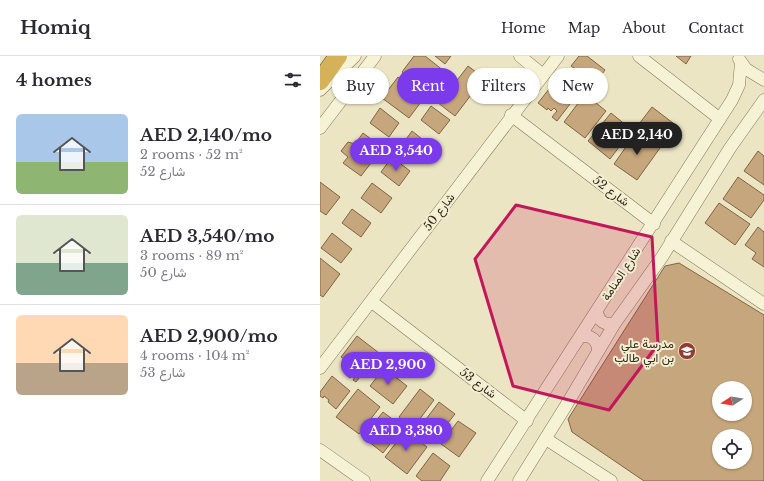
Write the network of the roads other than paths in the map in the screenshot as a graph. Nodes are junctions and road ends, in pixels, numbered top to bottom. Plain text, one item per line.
1 (338, 56) edge
2 (355, 56) edge
3 (375, 56) edge
4 (520, 56) edge
5 (558, 56) edge
6 (639, 56) edge
7 (739, 59) edge
8 (543, 75) junction
9 (764, 80) edge
10 (320, 81) edge
11 (320, 90) edge
12 (764, 100) edge
13 (511, 115) junction
14 (720, 119) junction
15 (320, 128) edge
16 (654, 224) junction
17 (671, 241) junction
18 (372, 302) junction
19 (764, 304) edge
20 (597, 311) junction
21 (615, 323) junction
22 (582, 336) junction
23 (598, 351) junction
24 (320, 368) edge
25 (527, 421) junction
26 (546, 439) junction
27 (320, 450) edge
28 (364, 481) edge
29 (487, 481) edge
30 (518, 481) edge
31 (611, 481) edge

1 - 10 highway
2 - 11 street
3 - 15 street
4 - 8 street
5 - 8 street, شارع 50
6 - 14 street
7 - 9 street
7 - 14 street, شارع المنامة
8 - 13 street, شارع 50
12 - 17 street, شارع المنامة
13 - 16 street, شارع 52
13 - 18 street, شارع 50
14 - 16 street, شارع المنامة
16 - 20 street, شارع المنامة
17 - 19 street
17 - 21 street, شارع المنامة
18 - 24 street, شارع 50
18 - 25 street, شارع 53
20 - 21 street
20 - 22 street, شارع المنامة
21 - 23 street, شارع المنامة
22 - 23 street
22 - 25 street, شارع المنامة
23 - 26 street, شارع المنامة
25 - 29 street, شارع المنامة
26 - 30 street, شارع المنامة
26 - 31 street
27 - 28 street

